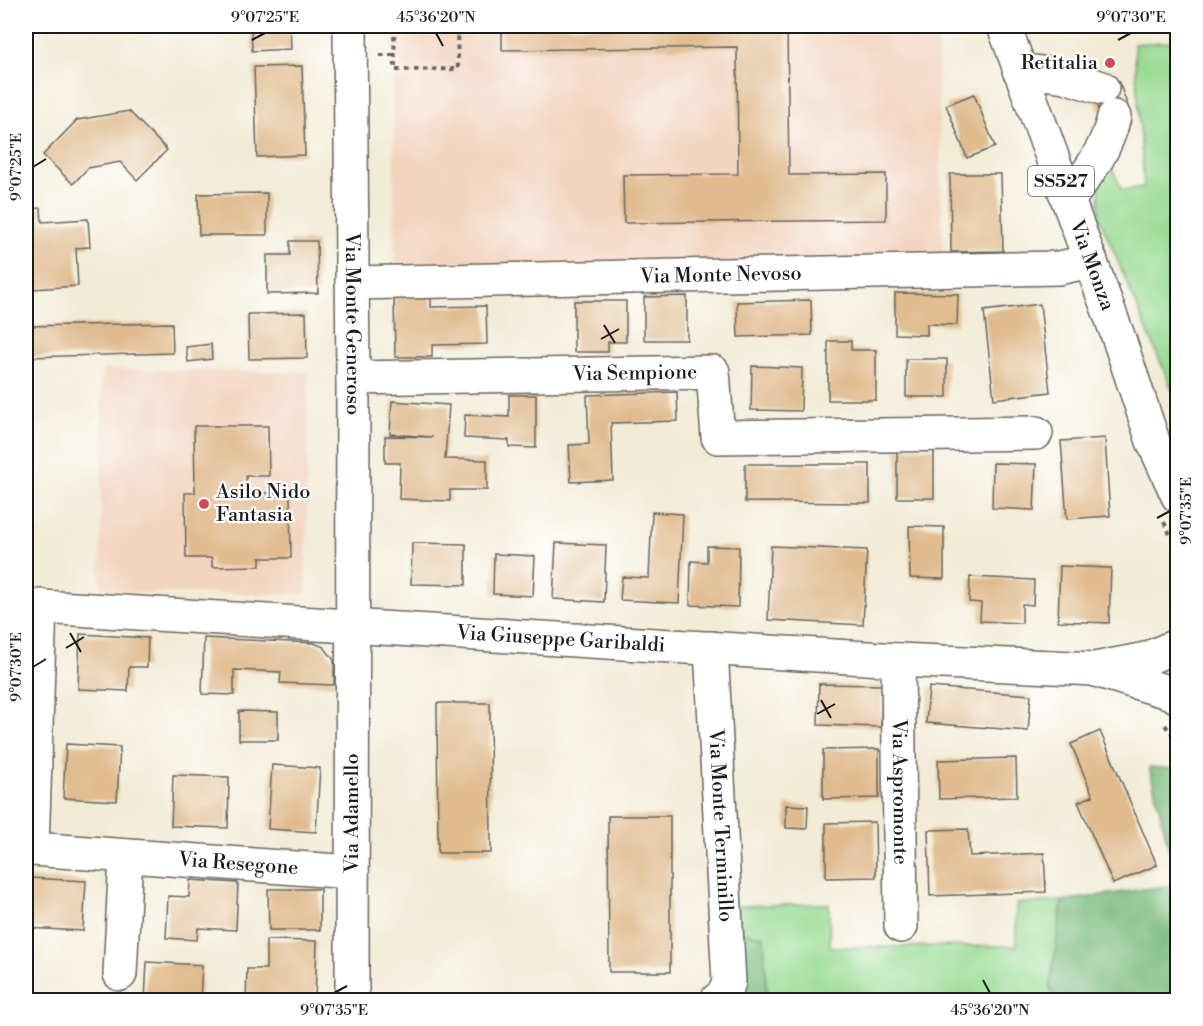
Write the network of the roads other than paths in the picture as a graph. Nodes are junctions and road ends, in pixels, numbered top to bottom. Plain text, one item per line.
1 (350, 26) edge
2 (1004, 26) edge
3 (1020, 70) junction
4 (1068, 200) junction
5 (1091, 261) junction
6 (352, 283) junction
7 (1118, 336) junction
8 (353, 378) junction
9 (1036, 433) dead end
10 (1178, 450) edge
11 (1178, 496) edge
12 (33, 606) edge
13 (352, 625) junction
14 (1178, 645) edge
15 (711, 648) junction
16 (898, 660) junction
17 (1095, 669) junction
18 (1178, 697) edge
19 (29, 779) edge
20 (126, 856) junction
21 (352, 872) junction
22 (901, 926) dead end
23 (120, 974) dead end
24 (352, 1000) edge
25 (717, 1000) edge

1 - 6 street, Via Monte Generoso
2 - 3 street, Via Monza / SS527
3 - 4 street, Via Monza / SS527
3 - 4 street
4 - 5 street, Via Monza / SS527
5 - 6 street, Via Monte Nevoso
5 - 7 street, Via Monza / SS527
6 - 8 street, Via Monte Generoso
7 - 10 street, Via Monza / SS527
7 - 11 street, Via Monza / SS527
8 - 9 street, Via Sempione
8 - 13 street, Via Monte Generoso
12 - 13 street, Via Giuseppe Garibaldi
12 - 19 street
13 - 15 street, Via Giuseppe Garibaldi
13 - 21 street, Via Adamello
14 - 17 street, Via Giuseppe Garibaldi
15 - 16 street, Via Giuseppe Garibaldi
15 - 25 street, Via Monte Terminillo
16 - 17 street, Via Giuseppe Garibaldi
16 - 22 street, Via Aspromonte
17 - 18 street, Via Giuseppe Garibaldi
19 - 20 street, Via Resegone
20 - 21 street, Via Resegone
20 - 23 street
21 - 24 street, Via Adamello

